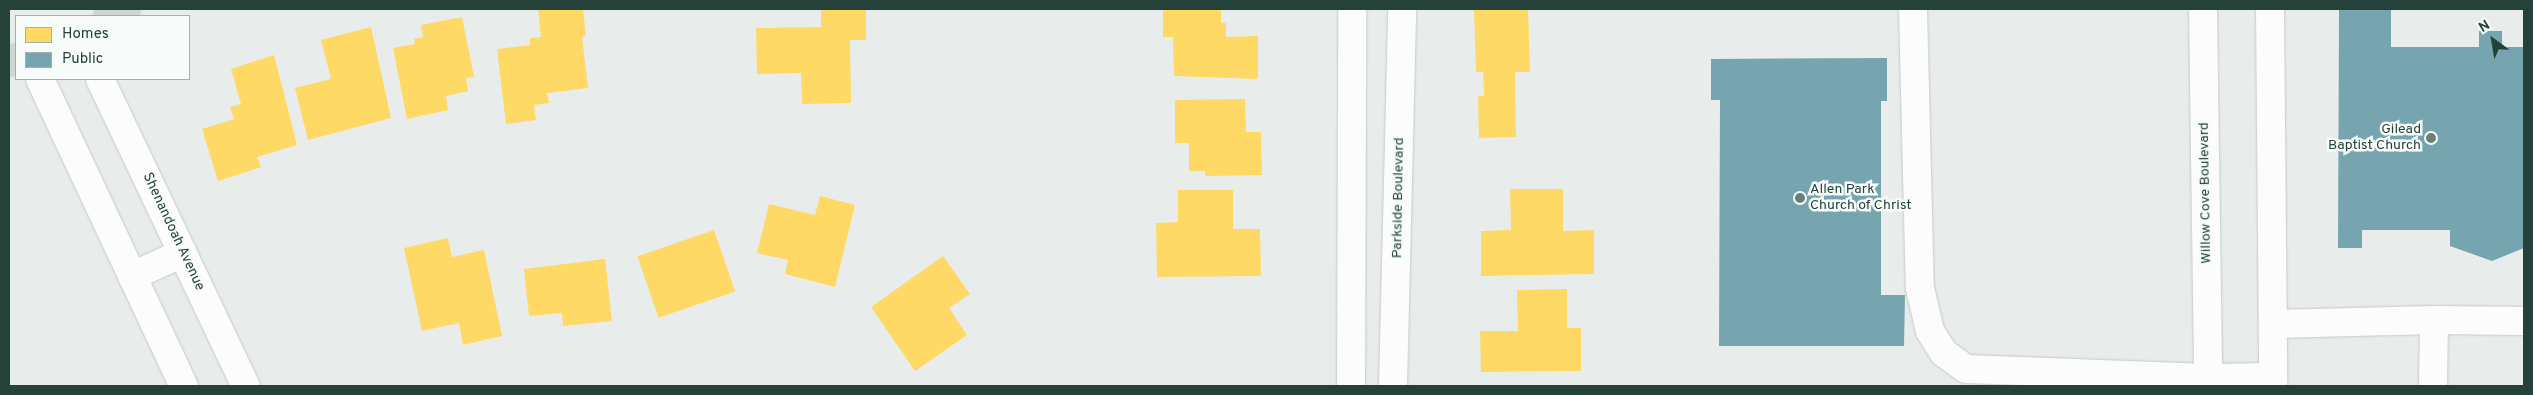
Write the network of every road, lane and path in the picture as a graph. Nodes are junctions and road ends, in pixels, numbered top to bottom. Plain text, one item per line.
1 (126, 9) edge
2 (1352, 9) edge
3 (1402, 9) edge
4 (1913, 9) edge
5 (2203, 9) edge
6 (2270, 9) edge
7 (111, 15) edge
8 (40, 80) edge
9 (100, 80) edge
10 (183, 253) junction
11 (132, 276) junction
12 (2434, 320) junction
13 (2524, 321) edge
14 (2272, 324) junction
15 (2273, 381) edge
16 (2208, 382) edge
17 (184, 386) edge
18 (246, 386) edge
19 (1351, 386) edge
20 (1393, 386) edge
21 (2433, 386) edge

1 - 7 main road
2 - 19 street
3 - 20 street, Parkside Boulevard
4 - 16 street
5 - 16 street, Willow Cove Boulevard
6 - 14 street
8 - 11 street
9 - 10 street, Shenandoah Avenue
10 - 11 street
10 - 18 street, Shenandoah Avenue
11 - 17 street
12 - 13 street
12 - 14 street
12 - 21 street
14 - 15 street
15 - 16 street

